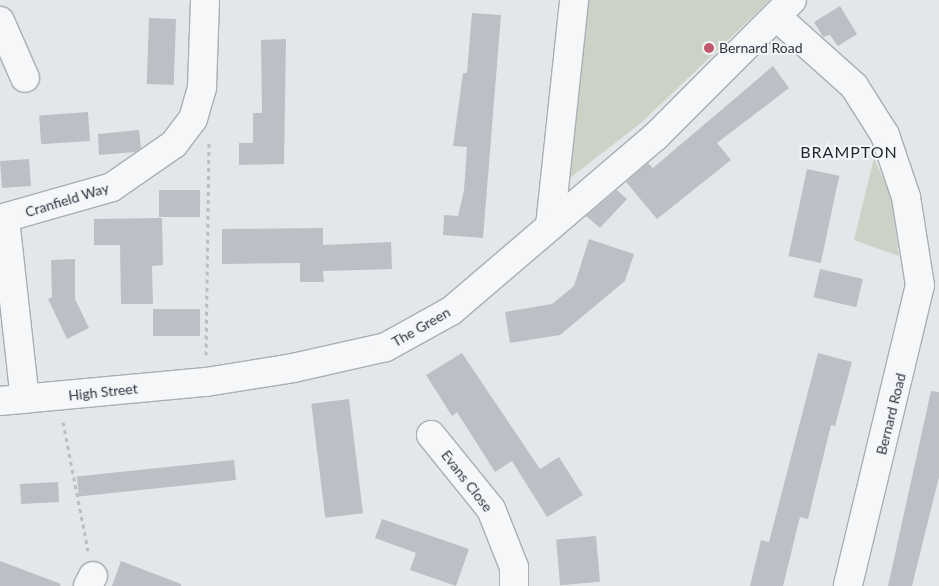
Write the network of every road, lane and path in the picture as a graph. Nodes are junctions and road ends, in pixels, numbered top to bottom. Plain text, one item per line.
1 (205, 0) edge
2 (574, 0) edge
3 (785, 9) edge
4 (0, 21) edge
5 (25, 78) dead end
6 (193, 119) junction
7 (3, 219) edge
8 (550, 226) junction
9 (930, 283) edge
10 (206, 382) junction
11 (58, 396) junction
12 (12, 400) edge
13 (431, 435) dead end
14 (91, 581) edge
15 (514, 586) edge
16 (848, 586) edge

1 - 6 street, Cranfield Way
2 - 8 street
3 - 8 street, The Green
3 - 9 street, Bernard Road
4 - 5 street
6 - 7 street, Cranfield Way
6 - 10 path
7 - 12 street, Cranfield Way
8 - 10 street, The Green
9 - 16 street, Bernard Road
10 - 11 street, High Street
11 - 12 street, High Street
11 - 14 path
13 - 15 street, Evans Close

